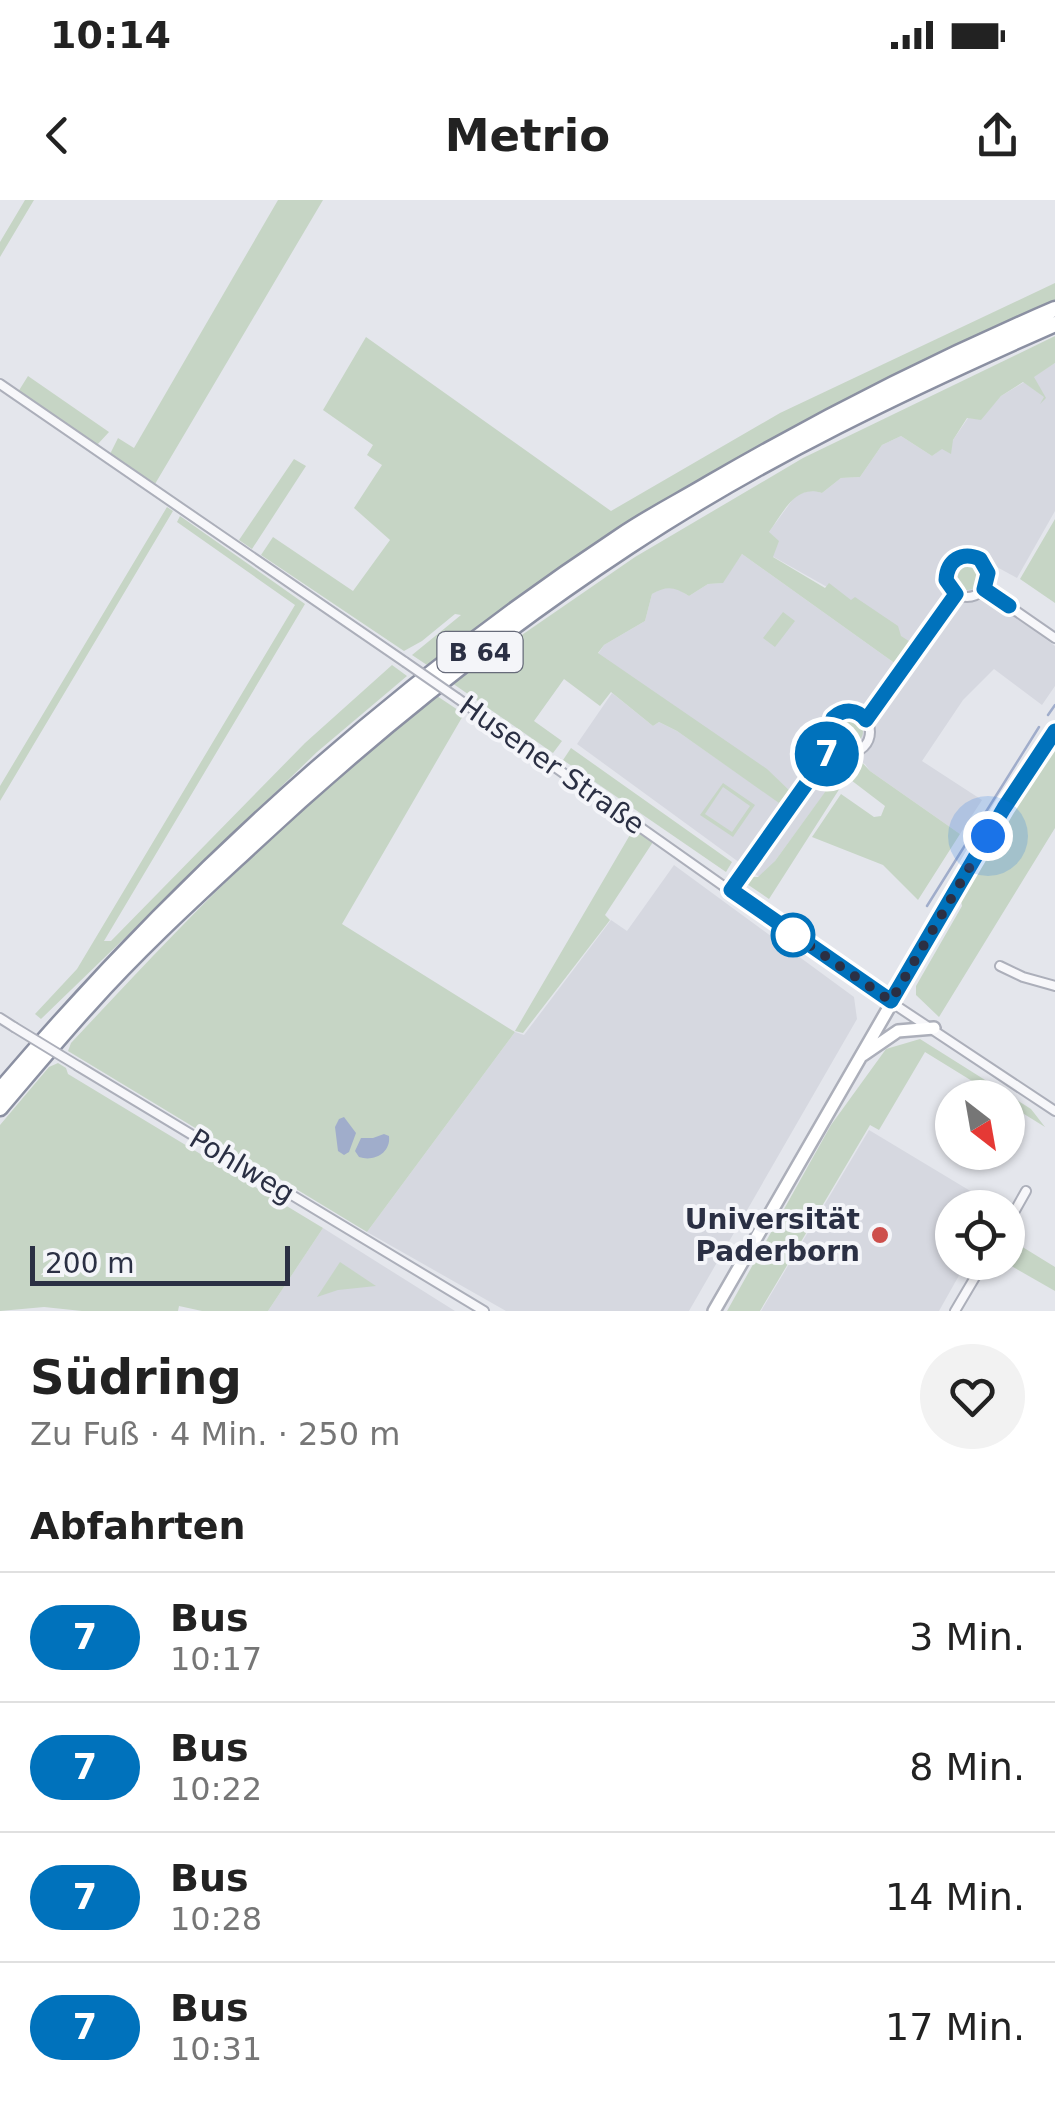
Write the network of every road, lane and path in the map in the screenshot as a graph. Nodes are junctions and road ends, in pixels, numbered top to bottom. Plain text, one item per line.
1 (1055, 309) edge
2 (1055, 324) edge
3 (0, 384) edge
4 (984, 589) junction
5 (956, 594) junction
6 (1055, 638) edge
7 (866, 720) junction
8 (1055, 730) edge
9 (833, 746) junction
10 (731, 890) junction
11 (1000, 966) dead end
12 (1055, 986) edge
13 (891, 1001) junction
14 (0, 1018) edge
15 (934, 1028) junction
16 (859, 1057) junction
17 (0, 1090) edge
18 (0, 1108) edge
19 (1055, 1111) edge
20 (973, 1280) edge
21 (484, 1311) edge
22 (714, 1311) edge
23 (955, 1311) edge

1 - 17 highway, B 64
2 - 18 highway, B 64
3 - 10 street, Husener Straße, bridge
4 - 5 street
4 - 5 street
4 - 6 street
5 - 7 street
7 - 9 street
7 - 9 street
8 - 13 main road
9 - 10 street
10 - 13 street, Husener Straße
11 - 12 street
13 - 15 street, Husener Straße
13 - 16 main road
14 - 21 street, Pohlweg, bridge
15 - 16 main road
15 - 19 street, Husener Straße
16 - 22 main road
20 - 23 street

